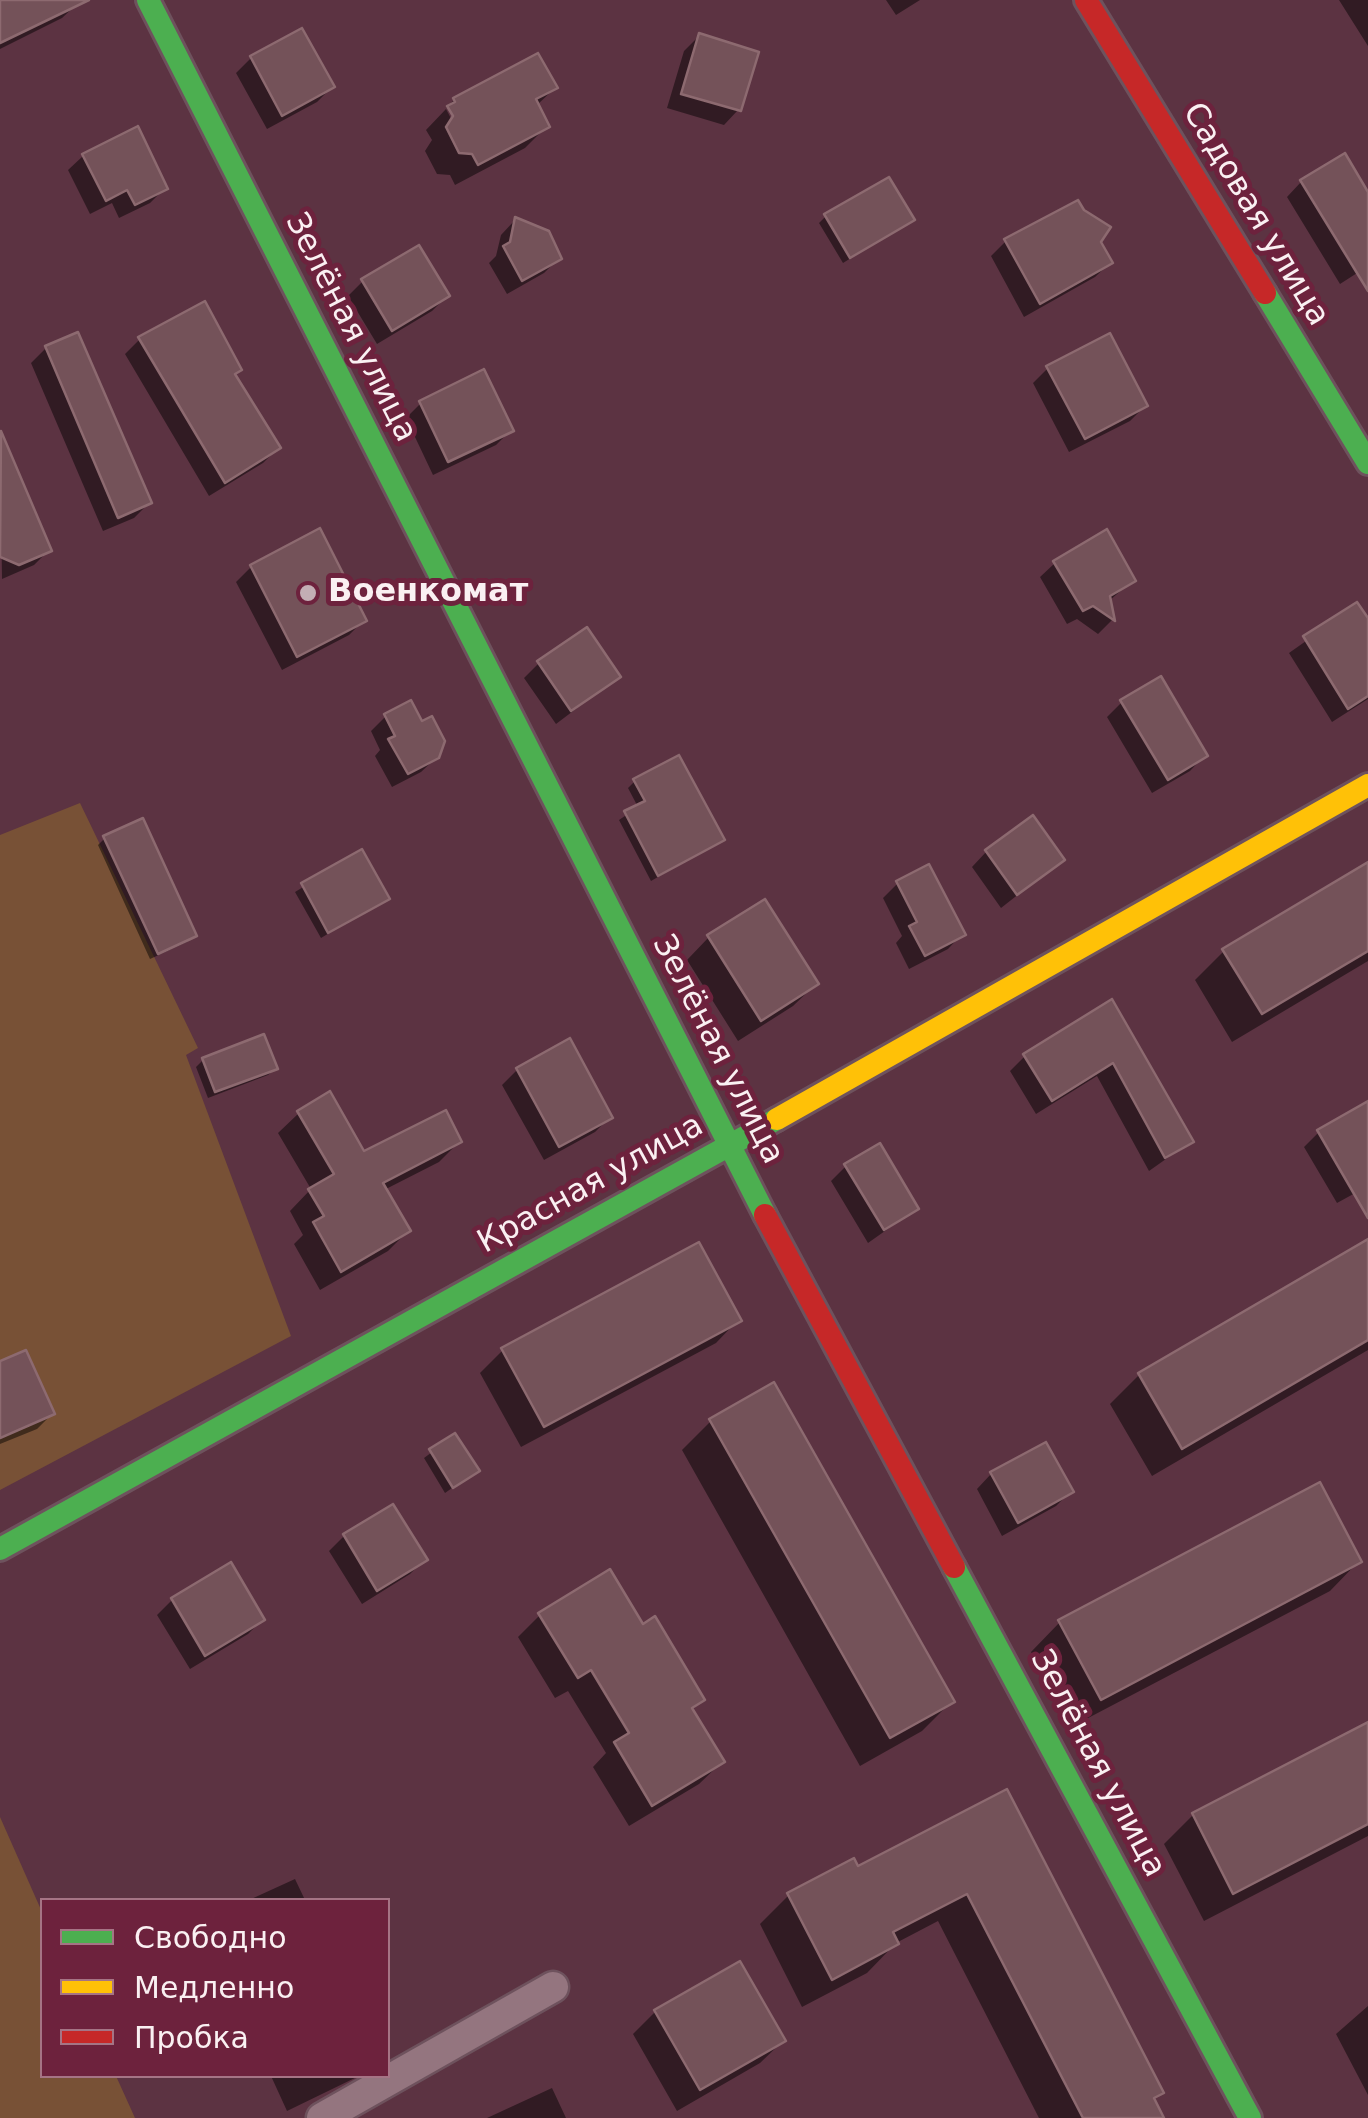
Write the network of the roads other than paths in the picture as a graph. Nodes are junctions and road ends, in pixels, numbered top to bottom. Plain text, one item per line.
1 (148, 0) edge
2 (1086, 0) edge
3 (1368, 463) edge
4 (1368, 785) edge
5 (728, 1147) junction
6 (0, 1548) edge
7 (553, 1987) dead end
8 (322, 2118) edge
9 (1250, 2118) edge

1 - 5 street, Зелёная улица
2 - 3 street, Садовая улица
4 - 5 street, Красная улица
5 - 6 street, Красная улица
5 - 9 street, Зелёная улица
7 - 8 street

